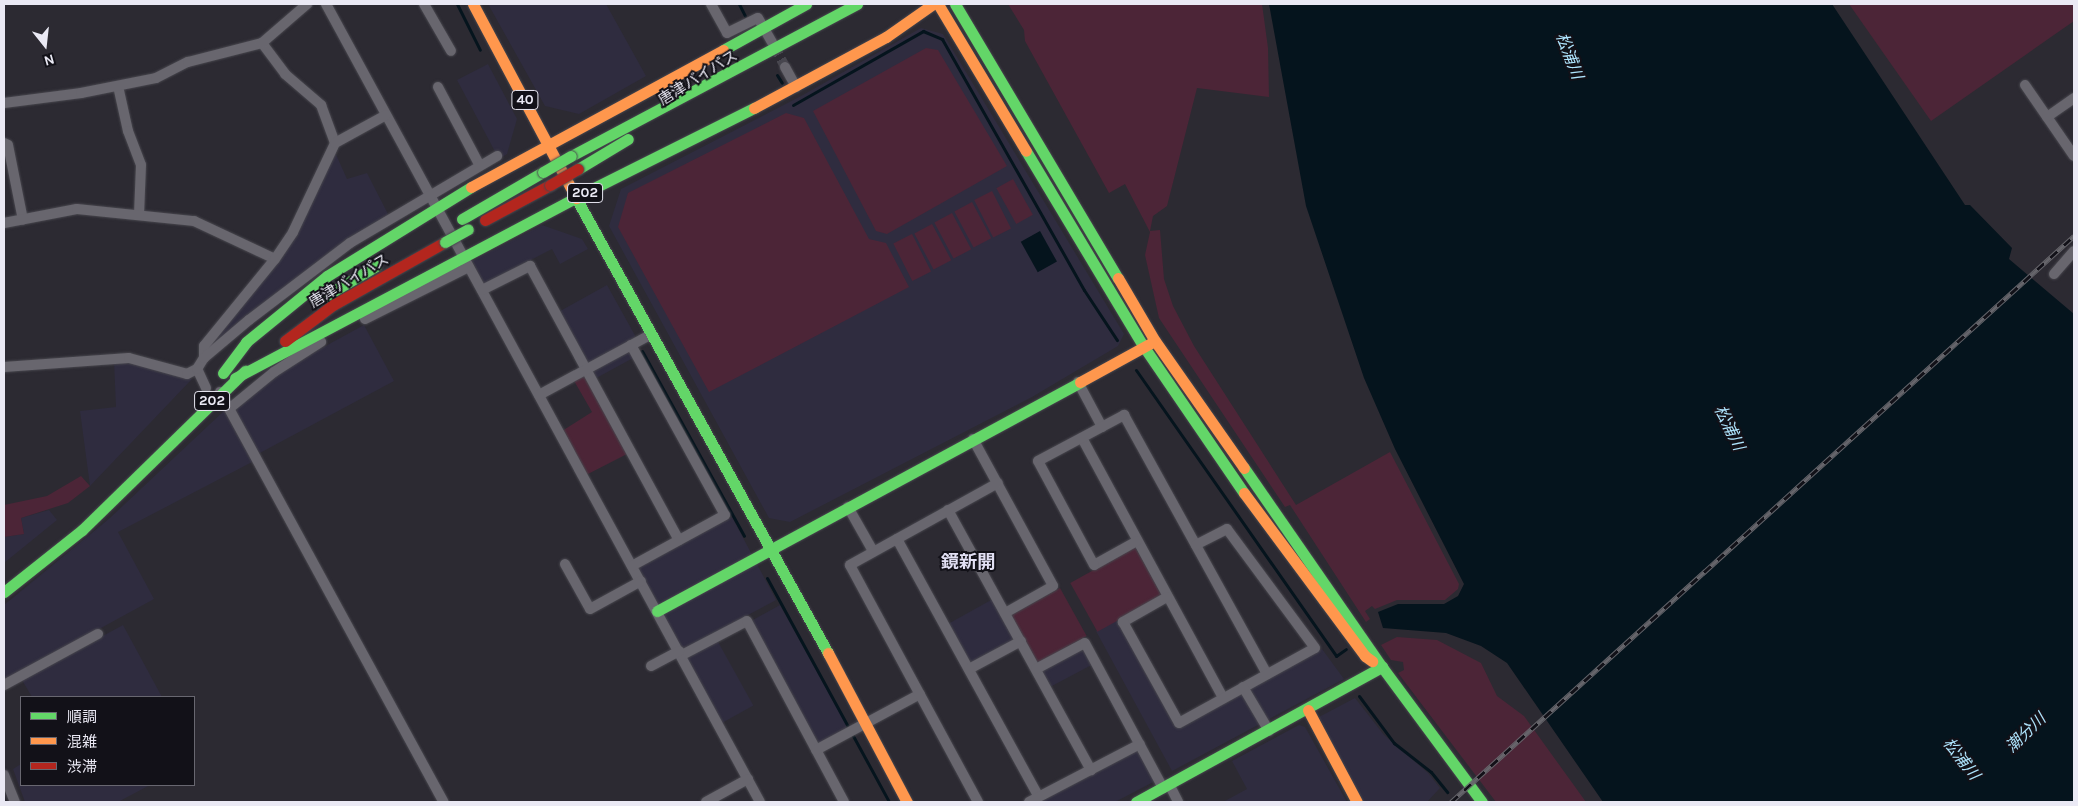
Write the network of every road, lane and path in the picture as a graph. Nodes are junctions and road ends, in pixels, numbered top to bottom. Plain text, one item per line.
1 (307, 4) edge
2 (326, 4) edge
3 (424, 4) edge
4 (473, 4) edge
5 (711, 4) edge
6 (806, 4) edge
7 (857, 4) edge
8 (933, 4) edge
9 (938, 4) edge
10 (955, 4) edge
11 (763, 27) junction
12 (772, 42) tunnel mouth
13 (262, 43) junction
14 (451, 51) dead end
15 (756, 59) junction
16 (785, 66) tunnel mouth
17 (2025, 85) dead end
18 (118, 86) junction
19 (438, 87) dead end
20 (796, 87) junction
21 (2074, 98) edge
22 (4, 103) edge
23 (386, 115) junction
24 (2047, 116) junction
25 (334, 142) junction
26 (4, 143) edge
27 (547, 143) junction
28 (497, 156) dead end
29 (2074, 156) edge
30 (480, 166) junction
31 (431, 195) junction
32 (576, 198) junction
33 (437, 206) junction
34 (139, 215) junction
35 (23, 220) junction
36 (4, 223) edge
37 (465, 224) junction
38 (443, 236) junction
39 (2074, 251) edge
40 (464, 256) junction
41 (275, 260) junction
42 (470, 267) junction
43 (2054, 274) dead end
44 (482, 290) junction
45 (652, 334) junction
46 (1155, 341) junction
47 (631, 345) junction
48 (1144, 347) junction
49 (204, 358) junction
50 (4, 366) edge
51 (197, 369) junction
52 (585, 370) junction
53 (223, 373) junction
54 (235, 378) junction
55 (1078, 382) junction
56 (203, 391) joint
57 (220, 392) junction
58 (539, 395) junction
59 (230, 408) junction
60 (1102, 427) junction
61 (1082, 438) junction
62 (973, 439) junction
63 (998, 482) junction
64 (94, 500) dead end
65 (848, 507) junction
66 (948, 510) junction
67 (897, 538) junction
68 (679, 540) junction
69 (1137, 541) junction
70 (1196, 545) junction
71 (772, 548) junction
72 (873, 552) junction
73 (565, 564) dead end
74 (632, 566) junction
75 (4, 579) edge
76 (641, 581) junction
77 (4, 592) edge
78 (1167, 597) junction
79 (657, 610) junction
80 (1005, 613) junction
81 (98, 634) dead end
82 (1021, 641) junction
83 (680, 653) junction
84 (651, 666) dead end
85 (1382, 667) junction
86 (969, 669) junction
87 (1036, 669) junction
88 (1267, 674) junction
89 (4, 685) edge
90 (1243, 687) junction
91 (920, 694) junction
92 (1223, 698) junction
93 (1308, 710) junction
94 (856, 729) junction
95 (1269, 731) junction
96 (1140, 744) junction
97 (816, 750) junction
98 (1091, 770) junction
99 (4, 775) edge
100 (748, 779) junction
101 (1166, 786) junction
102 (1039, 797) junction
103 (1480, 801) edge
104 (15, 802) edge
105 (444, 802) edge
106 (706, 802) edge
107 (760, 802) edge
108 (844, 802) edge
109 (907, 802) edge
110 (978, 802) edge
111 (1029, 802) edge
112 (1136, 802) edge
113 (1178, 802) edge
114 (1357, 802) edge

1 - 13 street
2 - 23 street
3 - 14 street
4 - 27 main road, 40
5 - 11 street
6 - 11 main road, 202
7 - 15 main road, 唐津バイパス / 202
8 - 20 main road, 202
9 - 48 main road
10 - 46 main road
11 - 12 street
11 - 27 main road, 202
13 - 18 street
13 - 25 street
15 - 37 main road, 唐津バイパス / 202, bridge
15 - 37 main road, 唐津バイパス / 202, bridge
16 - 20 street
17 - 24 street
18 - 22 street
18 - 34 street
19 - 30 street
20 - 32 main road, 202
21 - 24 street
23 - 25 street
23 - 31 street
24 - 29 street
25 - 41 street
26 - 35 street
27 - 32 main road, 40
27 - 33 main road, 202
28 - 30 street
30 - 31 street
31 - 33 street
31 - 49 street
32 - 40 main road, 202
32 - 45 main road
33 - 40 street
33 - 53 main road, 202
34 - 35 street
34 - 41 street
35 - 36 street
37 - 38 main road, 唐津バイパス / 202
38 - 53 main road, 唐津バイパス / 202
38 - 54 main road, 唐津バイパス / 202
39 - 43 street
40 - 42 street
40 - 54 main road, 202
41 - 49 street
42 - 44 street
42 - 59 street
44 - 52 street
44 - 58 street
45 - 47 street
45 - 71 main road
46 - 48 main road
46 - 85 main road
47 - 52 street
47 - 68 street
48 - 55 main road
48 - 85 main road
49 - 51 street
50 - 51 street
51 - 56 street
52 - 58 street
52 - 68 street
53 - 56 main road, 唐津バイパス / 202
54 - 57 main road, 唐津バイパス / 202
55 - 60 street
55 - 62 main road
57 - 59 street
57 - 77 main road, 唐津バイパス / 202
58 - 74 street
59 - 105 street
60 - 61 street
60 - 70 street
61 - 69 street
61 - 69 street
62 - 63 street
62 - 65 main road
63 - 66 street
63 - 80 street
64 - 75 main road
65 - 71 main road
65 - 72 street
66 - 67 street
66 - 80 street
67 - 72 street
67 - 86 street
68 - 74 street
69 - 78 street
70 - 88 street
70 - 88 street
71 - 79 main road
71 - 94 main road
72 - 91 street
73 - 76 street
74 - 76 street
76 - 79 street
78 - 92 street
78 - 92 street
79 - 83 street
80 - 82 street
81 - 89 street
82 - 86 street
82 - 87 street
83 - 84 street
83 - 97 street
83 - 100 street
85 - 93 main road
85 - 103 main road
86 - 102 street
87 - 96 street
87 - 98 street
88 - 90 street
90 - 92 street
90 - 95 street
91 - 94 street
91 - 110 street
93 - 95 main road
93 - 114 main road
94 - 97 street
94 - 109 main road
95 - 101 main road
96 - 98 street
96 - 101 street
97 - 108 street
98 - 102 street
99 - 104 street
100 - 106 street
100 - 107 street
101 - 112 main road
101 - 113 street
102 - 111 street

